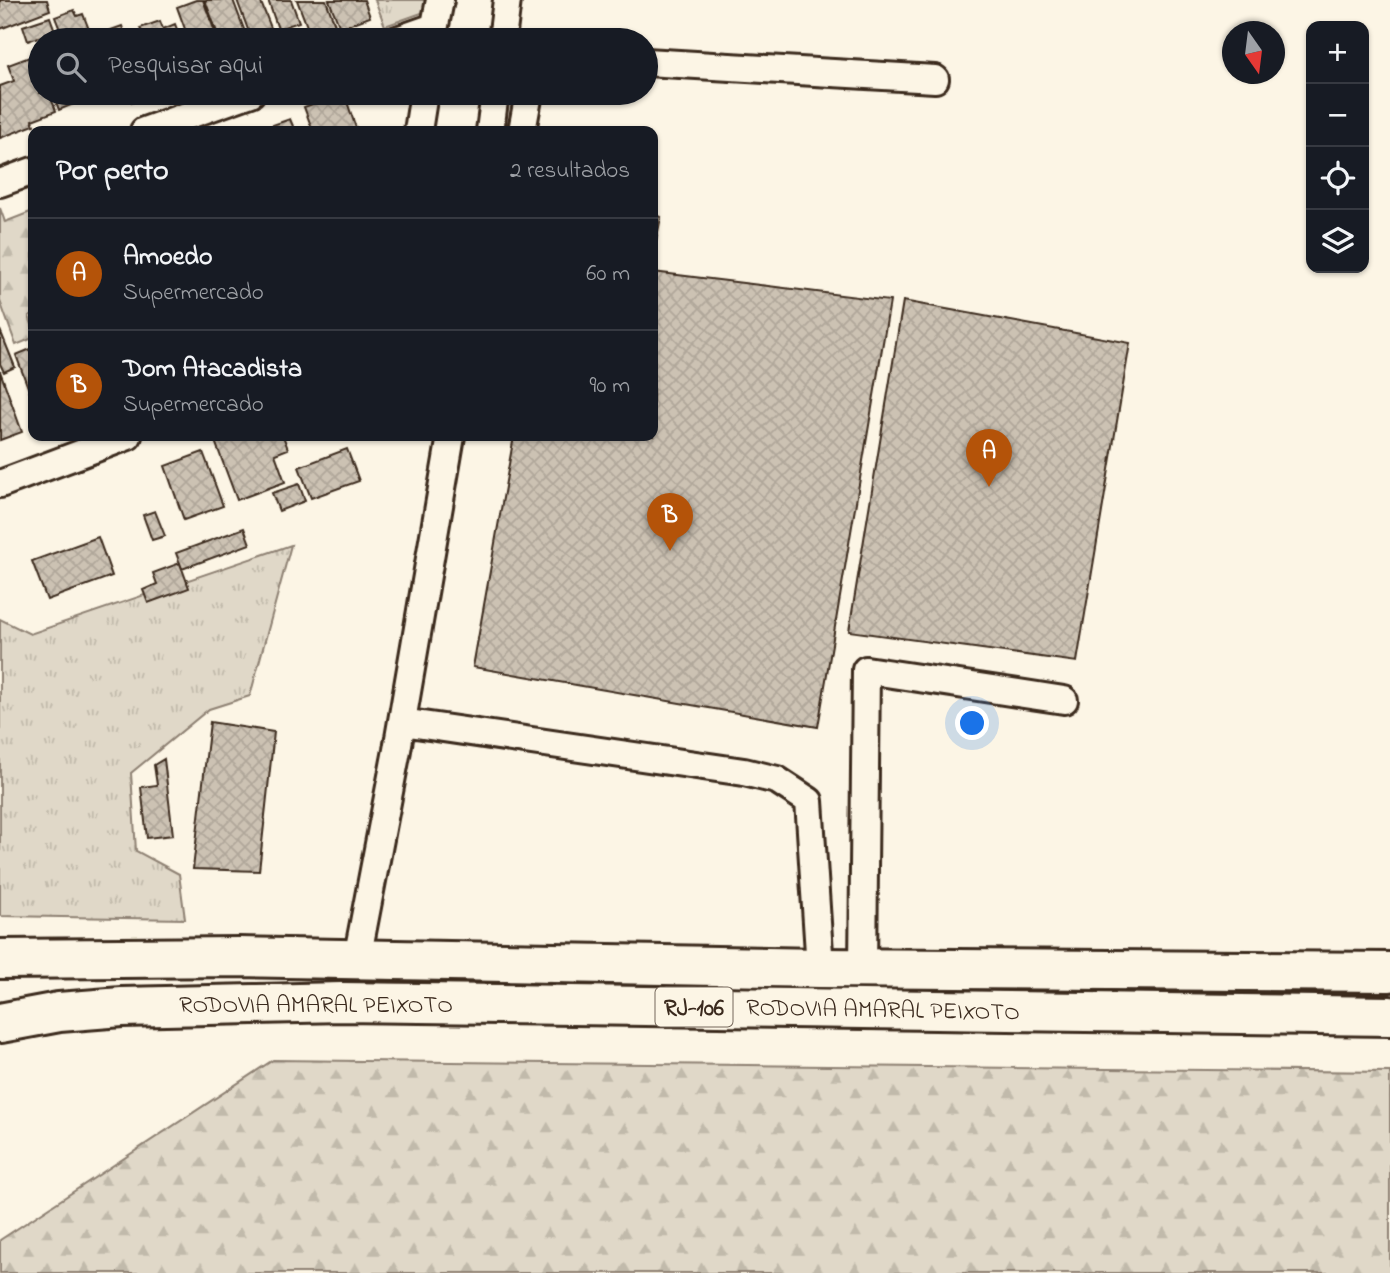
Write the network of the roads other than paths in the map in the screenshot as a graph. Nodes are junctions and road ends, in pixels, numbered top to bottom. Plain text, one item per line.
1 (440, 0) edge
2 (507, 0) edge
3 (434, 28) edge
4 (504, 28) edge
5 (658, 63) edge
6 (935, 79) dead end
7 (217, 105) edge
8 (422, 105) edge
9 (493, 105) edge
10 (527, 105) edge
11 (158, 126) edge
12 (419, 126) edge
13 (490, 126) edge
14 (523, 126) edge
15 (28, 173) edge
16 (0, 183) edge
17 (115, 441) edge
18 (450, 441) edge
19 (468, 441) edge
20 (0, 484) edge
21 (1063, 700) dead end
22 (410, 724) junction
23 (0, 960) edge
24 (357, 960) junction
25 (820, 968) junction
26 (863, 968) junction
27 (1390, 972) edge
28 (1390, 1016) edge
29 (0, 1023) edge

1 - 3 street
2 - 4 street
5 - 6 street
7 - 11 street
8 - 12 street
9 - 13 street
10 - 14 street
15 - 16 street
17 - 20 street
18 - 22 street
19 - 22 street
21 - 26 street
22 - 24 street
22 - 25 street
23 - 24 highway, RODOVIA AMARAL PEIXOTO / RJ-106
24 - 25 highway, RODOVIA AMARAL PEIXOTO / RJ-106
25 - 26 highway, RODOVIA AMARAL PEIXOTO / RJ-106
26 - 27 highway, RODOVIA AMARAL PEIXOTO / RJ-106
28 - 29 highway, RODOVIA AMARAL PEIXOTO / RJ-106

